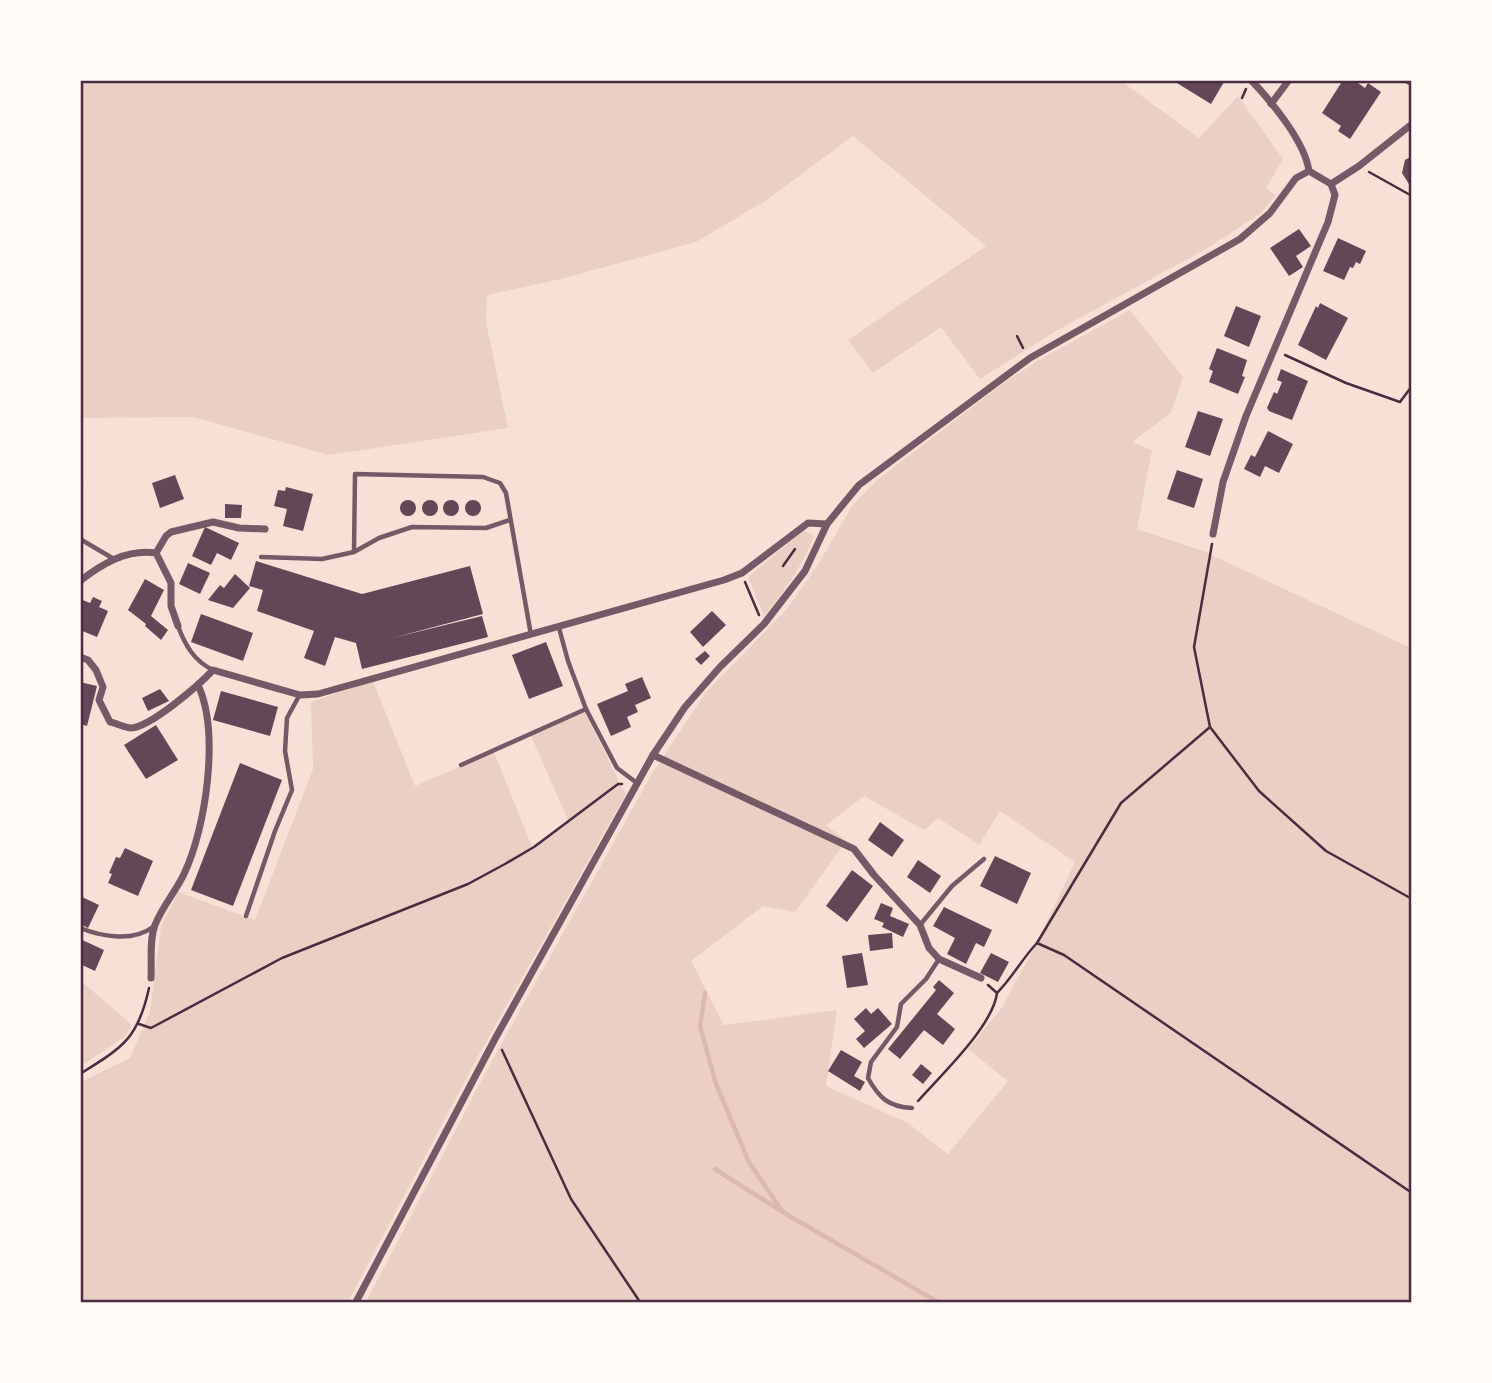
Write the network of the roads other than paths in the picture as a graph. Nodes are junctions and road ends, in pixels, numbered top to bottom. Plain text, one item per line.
1 (1251, 80) edge
2 (1289, 80) edge
3 (1271, 104) junction
4 (1412, 124) edge
5 (1309, 171) junction
6 (1331, 184) junction
7 (510, 520) junction
8 (827, 524) junction
9 (265, 529) dead end
10 (1213, 534) road end
11 (80, 539) edge
12 (354, 552) junction
13 (156, 553) junction
14 (261, 557) dead end
15 (115, 559) junction
16 (80, 580) edge
17 (178, 626) joint
18 (559, 628) junction
19 (531, 635) junction
20 (80, 657) edge
21 (213, 670) junction
22 (198, 685) junction
23 (300, 695) junction
24 (586, 709) junction
25 (653, 755) junction
26 (461, 765) dead end
27 (637, 783) junction
28 (984, 859) dead end
29 (246, 916) dead end
30 (920, 925) junction
31 (154, 926) junction
32 (80, 928) edge
33 (939, 959) junction
34 (151, 978) road end
35 (981, 978) road end
36 (912, 1108) road end
37 (356, 1303) edge

1 - 3 street
2 - 3 street
3 - 5 street
4 - 6 street
5 - 6 street
5 - 8 street
6 - 10 street
7 - 12 lane
7 - 12 lane
7 - 19 lane
8 - 18 street
8 - 25 street
9 - 13 street
11 - 15 lane
12 - 14 lane
13 - 15 street
13 - 17 street
15 - 16 street
17 - 21 lane
18 - 19 street
18 - 24 lane
19 - 23 street
20 - 22 street
21 - 22 street
21 - 23 street
22 - 31 street
23 - 29 lane
24 - 26 lane
24 - 27 lane
25 - 27 street
25 - 30 street
27 - 37 street
28 - 30 lane
30 - 33 street
31 - 32 lane
31 - 34 street
33 - 35 street
33 - 36 lane

